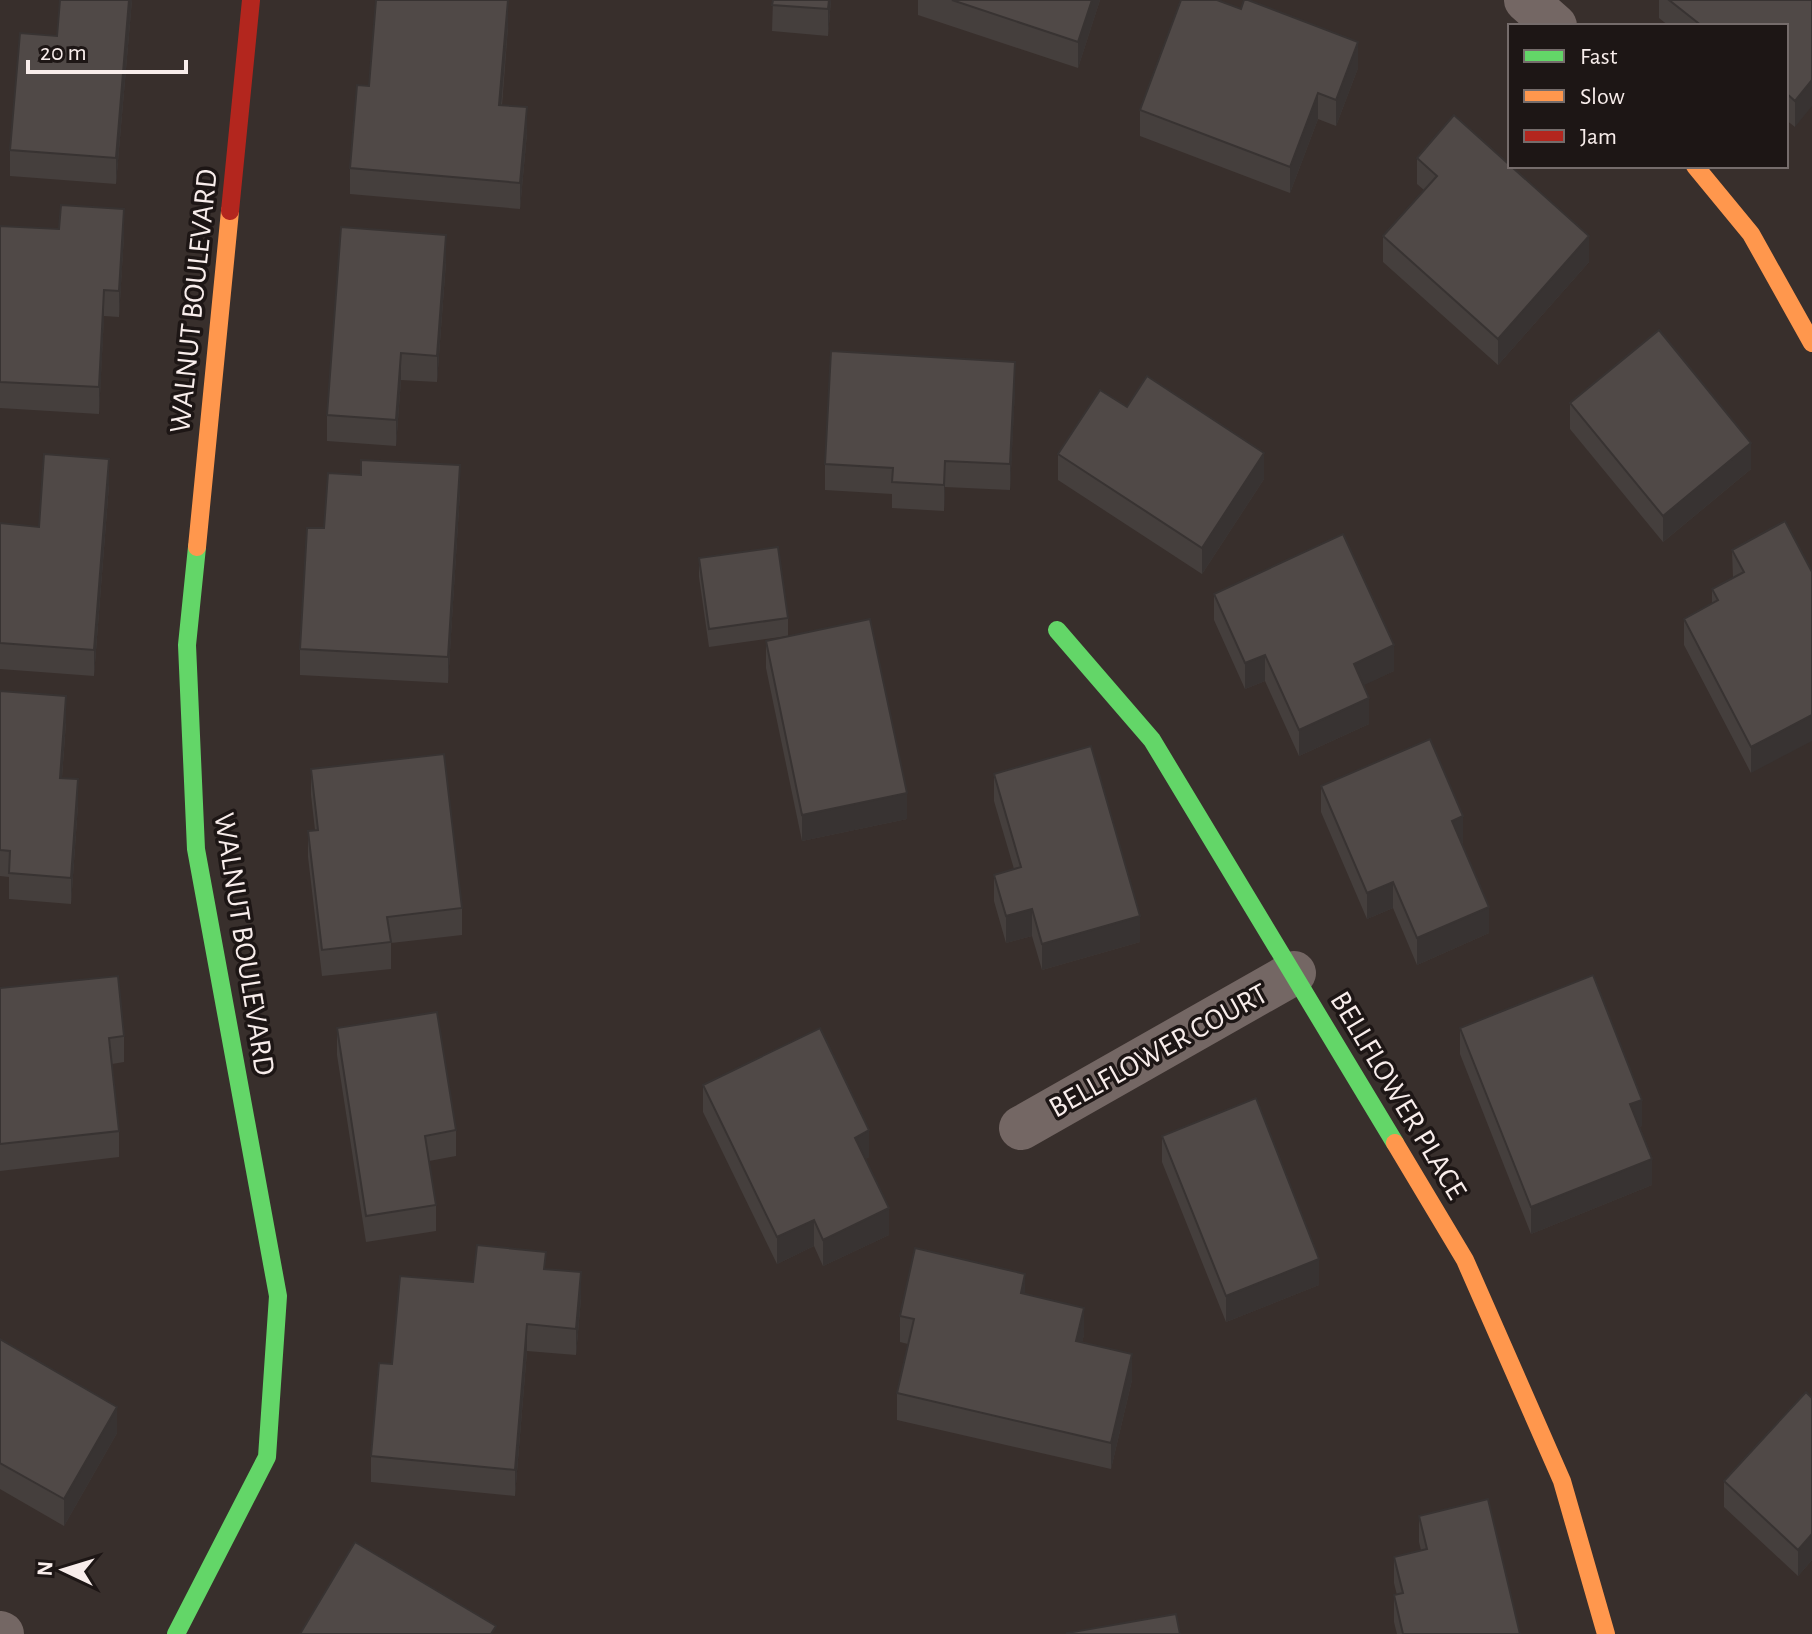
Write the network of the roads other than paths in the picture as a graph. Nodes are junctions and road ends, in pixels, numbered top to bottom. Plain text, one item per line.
1 (251, 0) edge
2 (1526, 0) edge
3 (1553, 24) edge
4 (1697, 168) edge
5 (1812, 343) edge
6 (1057, 630) dead end
7 (1294, 973) junction
8 (1021, 1128) dead end
9 (176, 1634) edge
10 (1606, 1634) edge

1 - 9 street, WALNUT BOULEVARD
2 - 3 street
4 - 5 street
6 - 7 street, BELLFLOWER PLACE
7 - 8 street, BELLFLOWER COURT
7 - 10 street, BELLFLOWER PLACE

